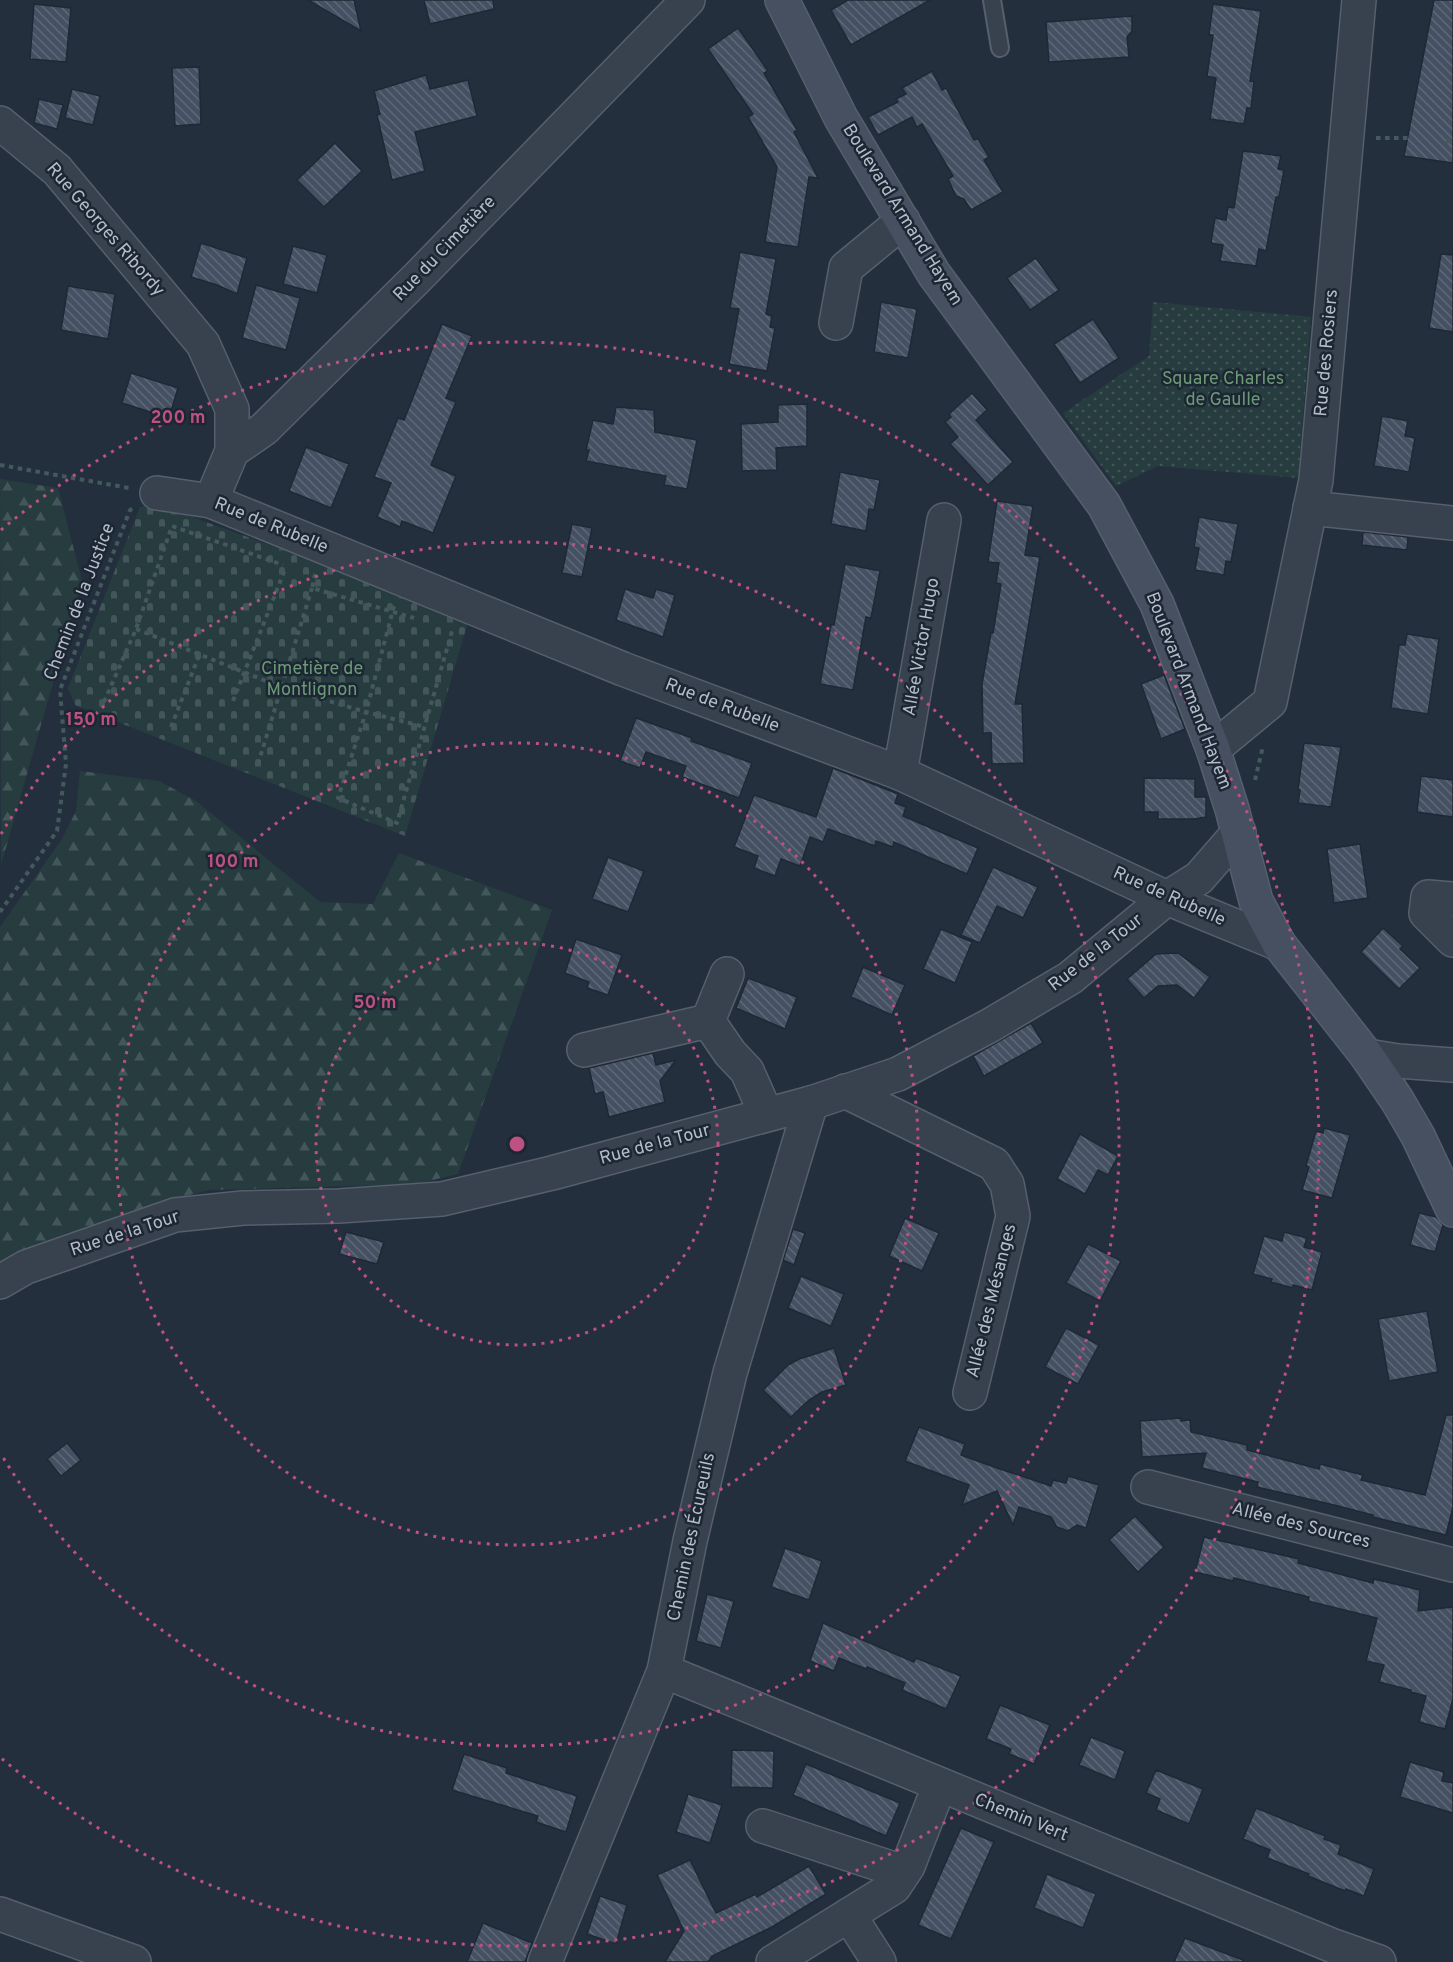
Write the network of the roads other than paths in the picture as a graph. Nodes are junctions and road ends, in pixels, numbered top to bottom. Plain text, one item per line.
1 (688, 0) edge
2 (782, 0) edge
3 (992, 0) edge
4 (1359, 0) edge
5 (1000, 48) dead end
6 (0, 123) edge
7 (903, 221) junction
8 (836, 323) dead end
9 (232, 451) junction
10 (157, 493) road end
11 (211, 501) junction
12 (1310, 508) junction
13 (944, 520) dead end
14 (1453, 523) edge
15 (1213, 749) junction
16 (900, 773) junction
17 (1239, 832) junction
18 (1167, 898) junction
19 (1453, 899) edge
20 (1453, 940) edge
21 (1279, 944) junction
22 (727, 974) dead end
23 (708, 1021) junction
24 (584, 1050) dead end
25 (1367, 1056) junction
26 (1453, 1065) edge
27 (845, 1091) junction
28 (811, 1103) junction
29 (766, 1114) junction
30 (1453, 1209) edge
31 (0, 1281) edge
32 (970, 1393) dead end
33 (1148, 1487) dead end
34 (1453, 1565) edge
35 (664, 1671) junction
36 (933, 1802) dead end
37 (763, 1826) dead end
38 (903, 1872) junction
39 (0, 1914) edge
40 (849, 1915) junction
41 (134, 1962) edge
42 (545, 1962) edge
43 (773, 1962) edge
44 (879, 1962) edge
45 (1379, 1962) edge

1 - 9 street, Rue du Cimetière
2 - 7 main road, Boulevard Armand Hayem
3 - 5 lane
4 - 12 street, Rue des Rosiers
6 - 9 street, Rue Georges Ribordy
7 - 8 street
7 - 15 main road, Boulevard Armand Hayem
9 - 11 street
10 - 11 street, Rue de Rubelle
11 - 16 street, Rue de Rubelle
12 - 14 street
12 - 15 street, Rue des Rosiers
13 - 16 street, Allée Victor Hugo
15 - 17 main road, Boulevard Armand Hayem
16 - 18 street, Rue de Rubelle
17 - 18 street, Rue de la Tour
17 - 21 main road, Boulevard Armand Hayem
18 - 21 street, Rue de Rubelle
18 - 27 street, Rue de la Tour
19 - 20 street
21 - 25 main road, Boulevard Armand Hayem
22 - 23 street
23 - 24 street
23 - 29 street
25 - 26 street
25 - 30 main road, Boulevard Armand Hayem
27 - 28 street, Rue de la Tour
27 - 32 street, Allée des Mésanges
28 - 29 street, Rue de la Tour
28 - 35 street, Chemin des Écureuils
29 - 31 street, Rue de la Tour
33 - 34 street, Allée des Sources
35 - 42 street, Chemin des Écureuils
35 - 45 street, Chemin Vert
36 - 38 street
37 - 38 street
38 - 40 street
39 - 41 street
40 - 43 street
40 - 44 street

